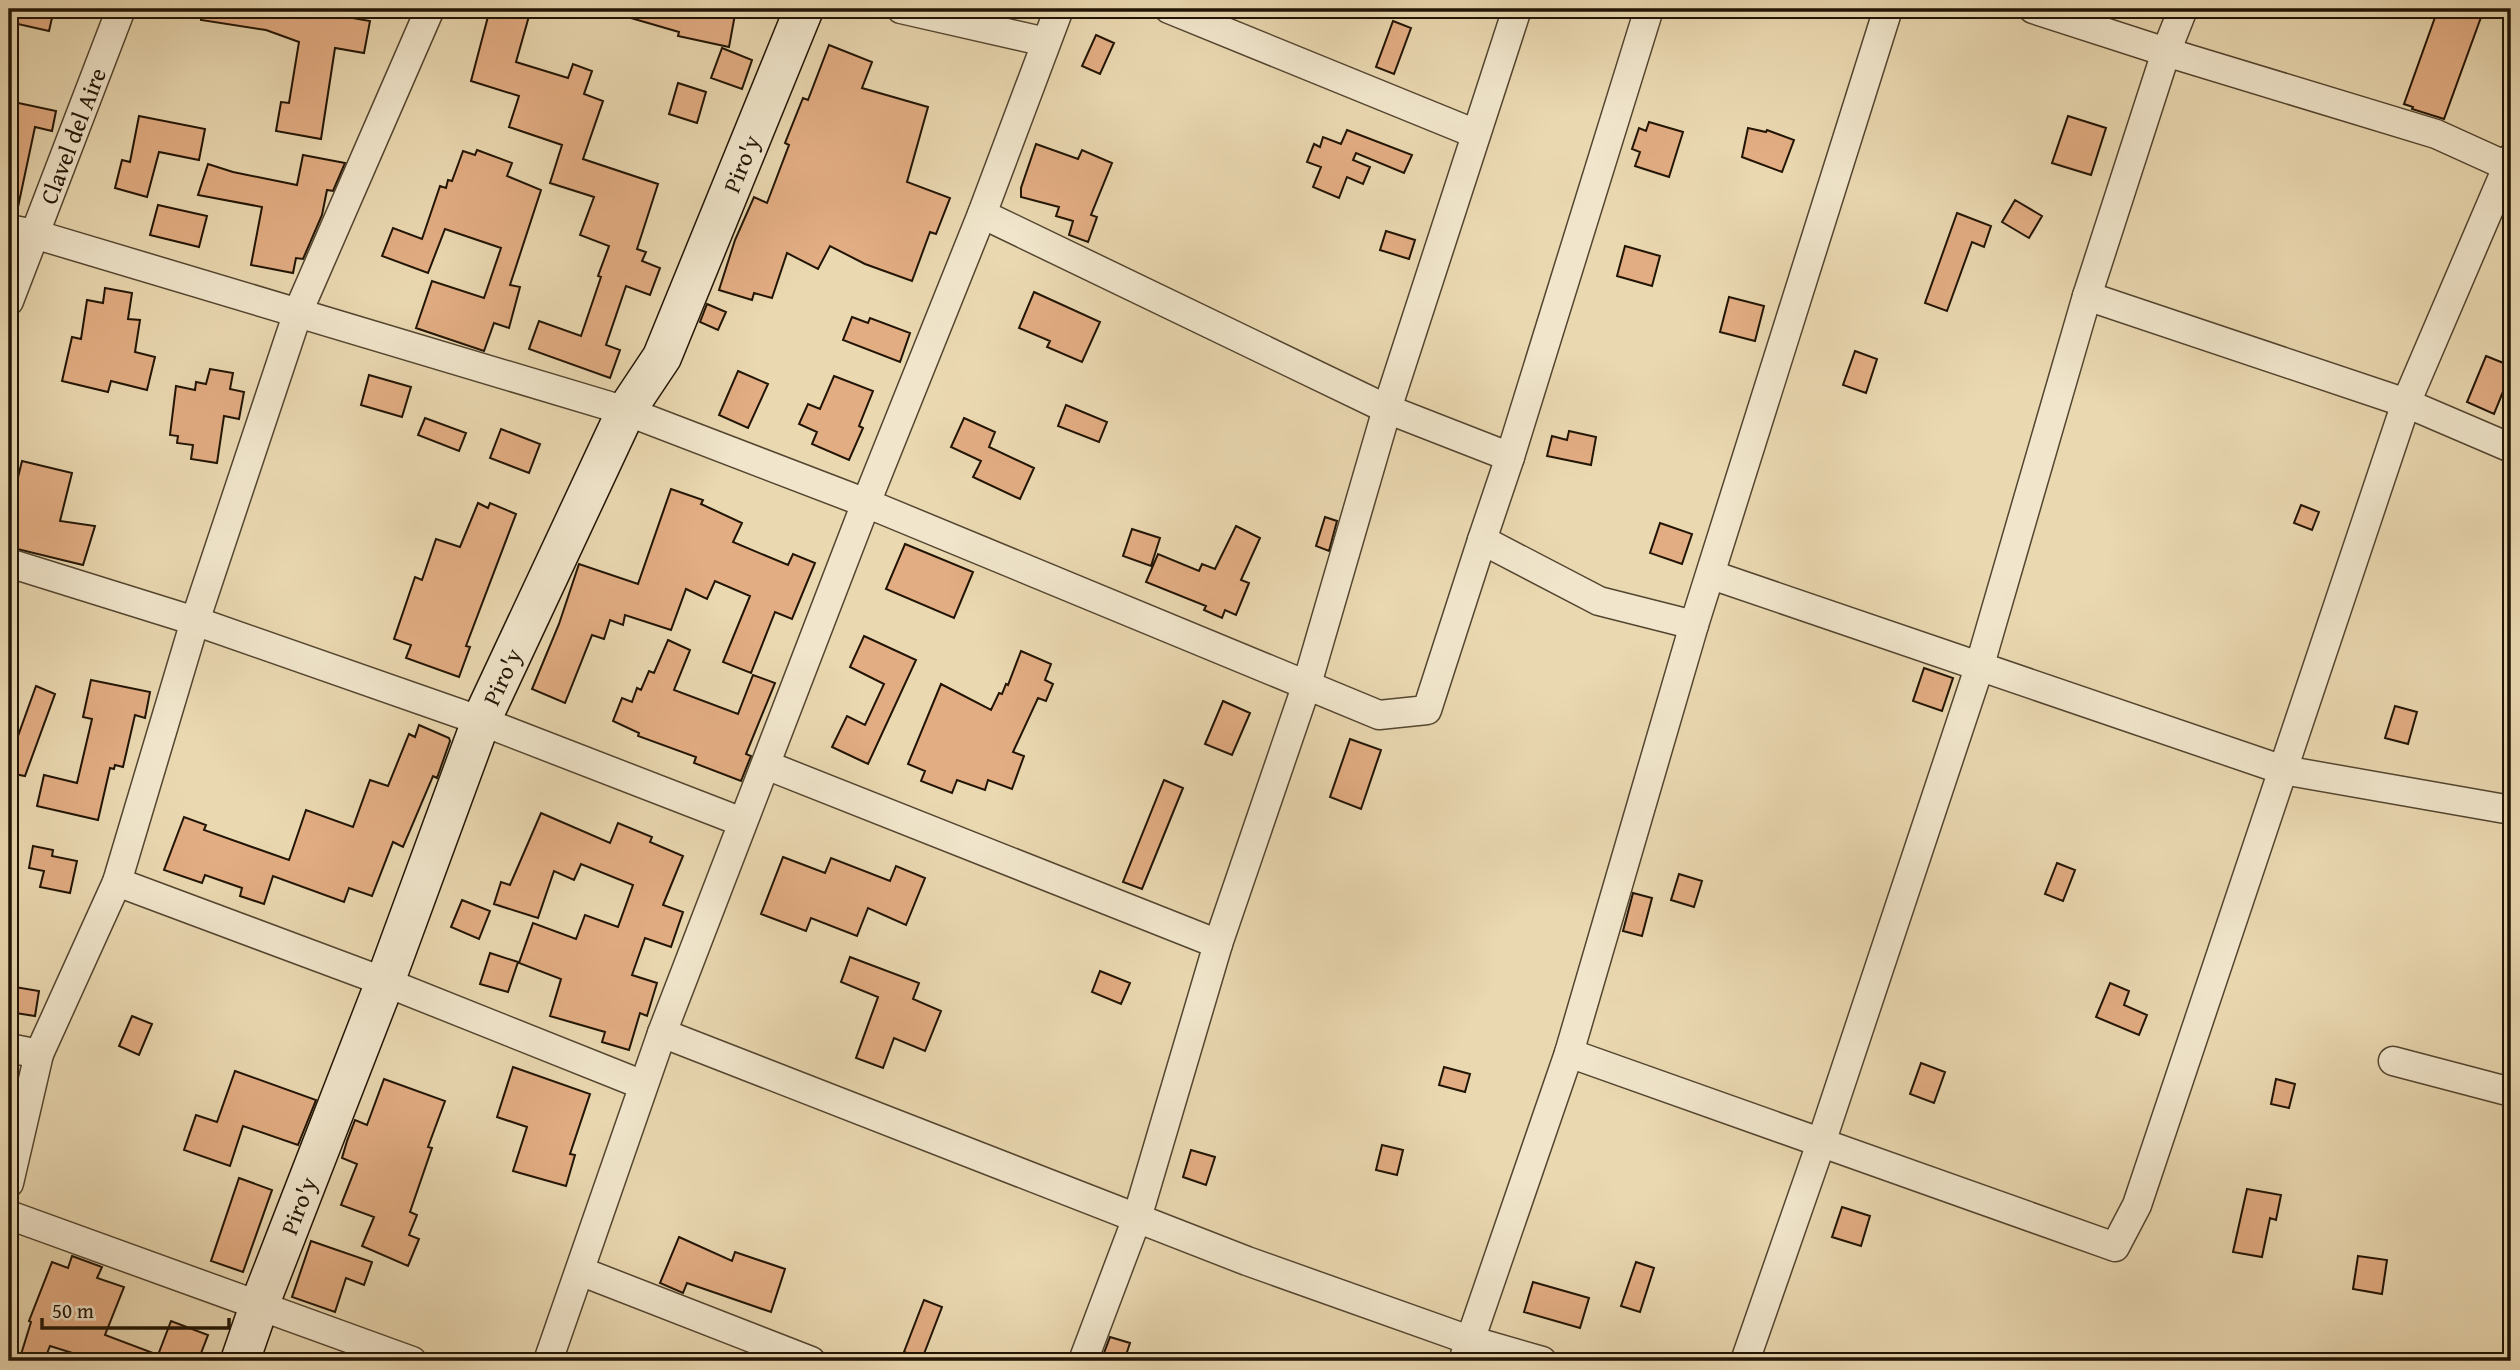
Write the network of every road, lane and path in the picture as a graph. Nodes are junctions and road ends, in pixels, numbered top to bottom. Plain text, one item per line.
1 (121, 9) edge
2 (430, 9) edge
3 (804, 9) edge
4 (901, 9) edge
5 (1059, 9) edge
6 (1169, 9) edge
7 (1517, 9) edge
8 (1649, 9) edge
9 (1888, 9) edge
10 (2032, 9) edge
11 (2183, 9) edge
12 (1046, 42) junction
13 (2166, 52) junction
14 (1476, 134) junction
15 (2510, 164) edge
16 (982, 214) junction
17 (22, 232) edge
18 (2087, 296) junction
19 (9, 301) edge
20 (298, 312) junction
21 (2406, 403) junction
22 (1387, 409) junction
23 (626, 411) junction
24 (2511, 447) edge
25 (1510, 457) junction
26 (866, 503) junction
27 (1482, 540) junction
28 (9, 563) edge
29 (1712, 575) junction
30 (195, 621) junction
31 (1694, 625) junction
32 (1979, 668) junction
33 (1307, 684) junction
34 (481, 721) junction
35 (766, 765) junction
36 (2283, 771) junction
37 (2511, 810) edge
38 (742, 822) junction
39 (117, 882) junction
40 (1219, 944) junction
41 (385, 982) junction
42 (662, 1032) junction
43 (9, 1048) edge
44 (1569, 1053) junction
45 (39, 1054) junction
46 (2393, 1061) dead end
47 (643, 1085) junction
48 (2511, 1092) edge
49 (1821, 1143) junction
50 (9, 1183) edge
51 (9, 1215) edge
52 (1137, 1218) junction
53 (580, 1271) junction
54 (259, 1306) junction
55 (1466, 1350) edge
56 (240, 1361) edge
57 (412, 1361) edge
58 (548, 1361) edge
59 (811, 1361) edge
60 (1083, 1361) edge
61 (1542, 1361) edge
62 (1745, 1361) edge

1 - 17 street, Clavel del Aire
2 - 20 street
3 - 23 main road, Piro'y
4 - 12 street
5 - 12 street
6 - 14 street
7 - 14 street
8 - 25 street
9 - 29 street
10 - 13 street
11 - 13 street
12 - 16 street
13 - 15 street
13 - 18 street
14 - 22 street
15 - 21 street
16 - 22 street
16 - 26 street
17 - 19 street, Clavel del Aire
17 - 20 street
18 - 21 street
18 - 32 street
20 - 23 street
20 - 30 street
21 - 24 street
21 - 36 street
22 - 25 street
22 - 33 street
23 - 26 street
23 - 34 main road, Piro'y
25 - 27 street
26 - 33 street
26 - 35 street
27 - 31 street
27 - 33 street
28 - 30 street
29 - 31 street
29 - 32 street
30 - 34 street
30 - 39 street
31 - 44 street
32 - 36 street
32 - 49 street
33 - 40 street
34 - 38 street
34 - 41 main road, Piro'y
35 - 38 street
35 - 40 street
36 - 37 street
36 - 49 street
38 - 42 street
39 - 41 street
39 - 45 street
40 - 52 street
41 - 47 street
41 - 54 main road, Piro'y
42 - 47 street
42 - 52 street
43 - 45 street
44 - 49 street
44 - 55 street
45 - 50 street
46 - 48 street
47 - 53 street
49 - 62 street
51 - 54 street
52 - 55 street
52 - 60 street
53 - 58 street
53 - 59 street
54 - 56 main road, Piro'y
54 - 57 street
55 - 61 street

